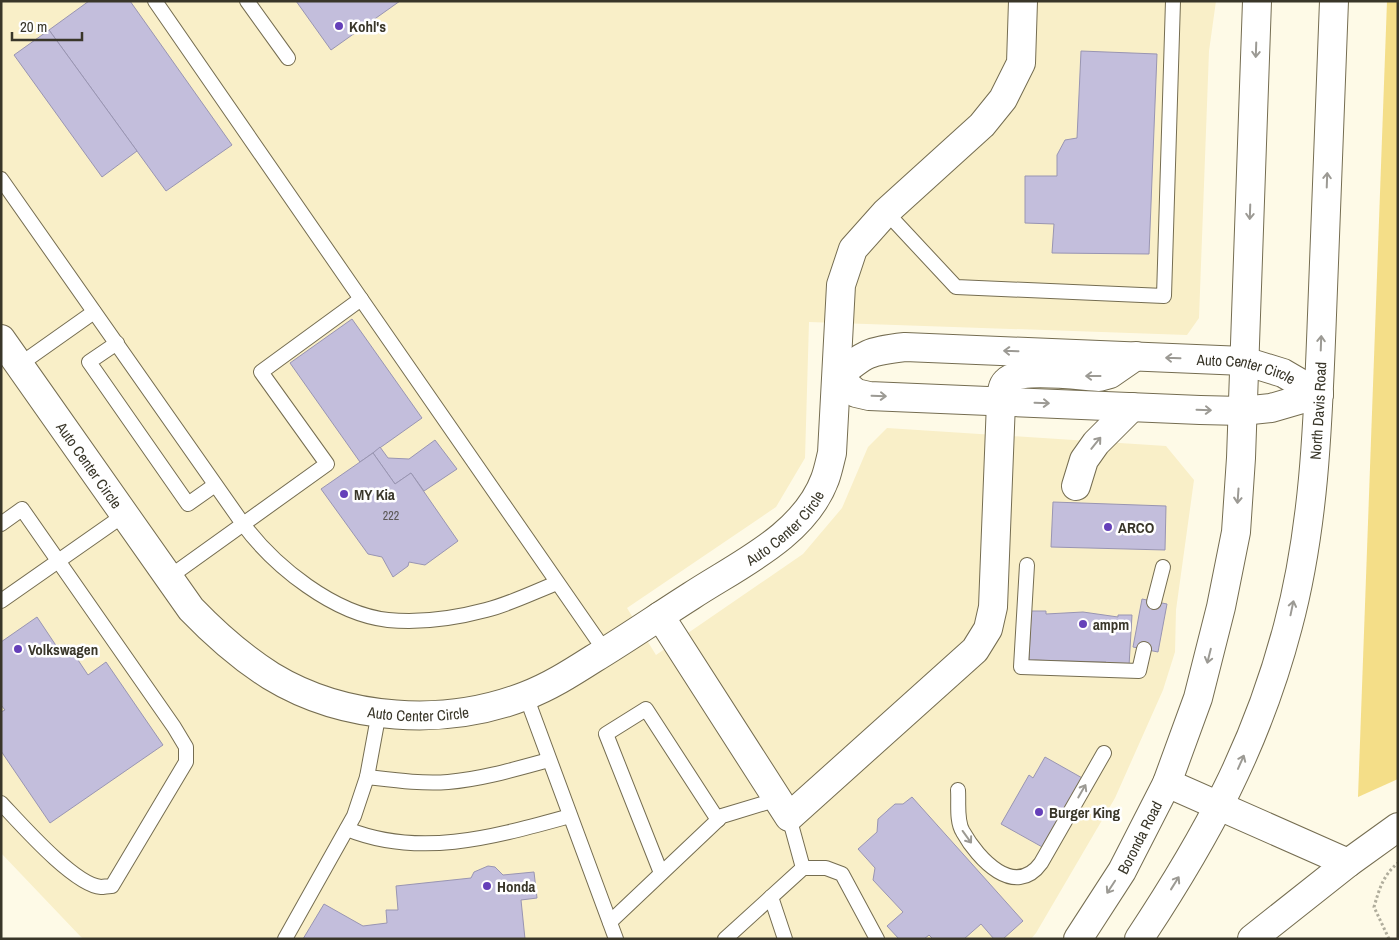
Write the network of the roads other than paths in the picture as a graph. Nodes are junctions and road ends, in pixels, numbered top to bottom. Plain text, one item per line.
1 (155, 1) edge
2 (247, 1) edge
3 (1023, 1) edge
4 (1173, 1) edge
5 (1257, 1) edge
6 (1334, 1) edge
7 (288, 58) dead end
8 (1, 179) edge
9 (886, 212) junction
10 (361, 299) junction
11 (94, 312) junction
12 (1, 339) edge
13 (117, 343) junction
14 (1136, 356) junction
15 (1244, 361) junction
16 (19, 365) junction
17 (837, 377) junction
18 (1319, 394) junction
19 (1001, 402) junction
20 (1132, 407) junction
21 (1242, 411) junction
22 (216, 485) junction
23 (1076, 486) dead end
24 (124, 515) junction
25 (1, 524) edge
26 (243, 524) junction
27 (58, 561) junction
28 (1027, 565) dead end
29 (1163, 567) dead end
30 (168, 578) junction
31 (557, 583) junction
32 (1, 600) edge
33 (1154, 602) dead end
34 (660, 616) junction
35 (1144, 649) dead end
36 (605, 652) junction
37 (526, 696) junction
38 (379, 712) junction
39 (1104, 753) dead end
40 (550, 760) junction
41 (367, 777) junction
42 (1167, 783) junction
43 (958, 790) dead end
44 (1, 803) edge
45 (1220, 806) junction
46 (784, 808) junction
47 (570, 816) junction
48 (718, 820) junction
49 (1398, 827) edge
50 (347, 829) junction
51 (1348, 863) junction
52 (804, 868) junction
53 (661, 873) junction
54 (772, 897) junction
55 (610, 922) junction
56 (285, 939) edge
57 (616, 939) edge
58 (725, 939) edge
59 (785, 939) edge
60 (876, 939) edge
61 (1078, 939) edge
62 (1139, 939) edge
63 (1252, 939) edge

1 - 10 lane
2 - 7 lane
3 - 9 street
4 - 9 lane
5 -> 15 street
18 -> 6 street, North Davis Road
8 - 11 lane
9 - 17 street
10 - 26 lane
10 - 31 lane
11 - 13 lane
11 - 16 lane
12 - 16 street, Auto Center Circle
13 - 22 lane
13 - 22 lane
15 -> 14 street, Auto Center Circle
14 -> 17 street, Auto Center Circle
14 -> 19 street
15 - 18 street, Auto Center Circle
15 - 21 street
16 - 24 street, Auto Center Circle
17 -> 19 street, Auto Center Circle
17 - 34 street, Auto Center Circle
18 - 21 street, Auto Center Circle
45 -> 18 street, North Davis Road
19 -> 20 street, Auto Center Circle
19 - 46 street
20 -> 21 street, Auto Center Circle
23 -> 20 street
21 -> 42 street
22 - 26 lane
24 - 27 lane
24 - 30 street, Auto Center Circle
25 - 27 lane
26 - 30 lane
26 - 31 lane
27 - 32 lane
27 - 44 lane
28 - 35 lane
29 - 33 lane
30 - 38 street, Auto Center Circle
31 - 36 lane
34 - 36 street, Auto Center Circle
34 - 46 street
36 - 37 street, Auto Center Circle
37 - 38 street, Auto Center Circle
37 - 40 lane
38 - 41 lane
43 -> 39 lane
40 - 41 lane
40 - 47 lane
41 - 50 lane
42 - 45 street, Boronda Road
42 -> 61 street, Boronda Road
45 - 51 street, Boronda Road
62 -> 45 street
46 - 48 lane
46 - 52 lane
47 - 50 lane
47 - 55 lane
48 - 53 lane
48 - 53 lane
49 - 51 street
50 - 56 lane
51 - 63 street
52 - 54 lane
52 - 60 lane
53 - 55 lane
54 - 58 lane
54 - 59 lane
55 - 57 lane

